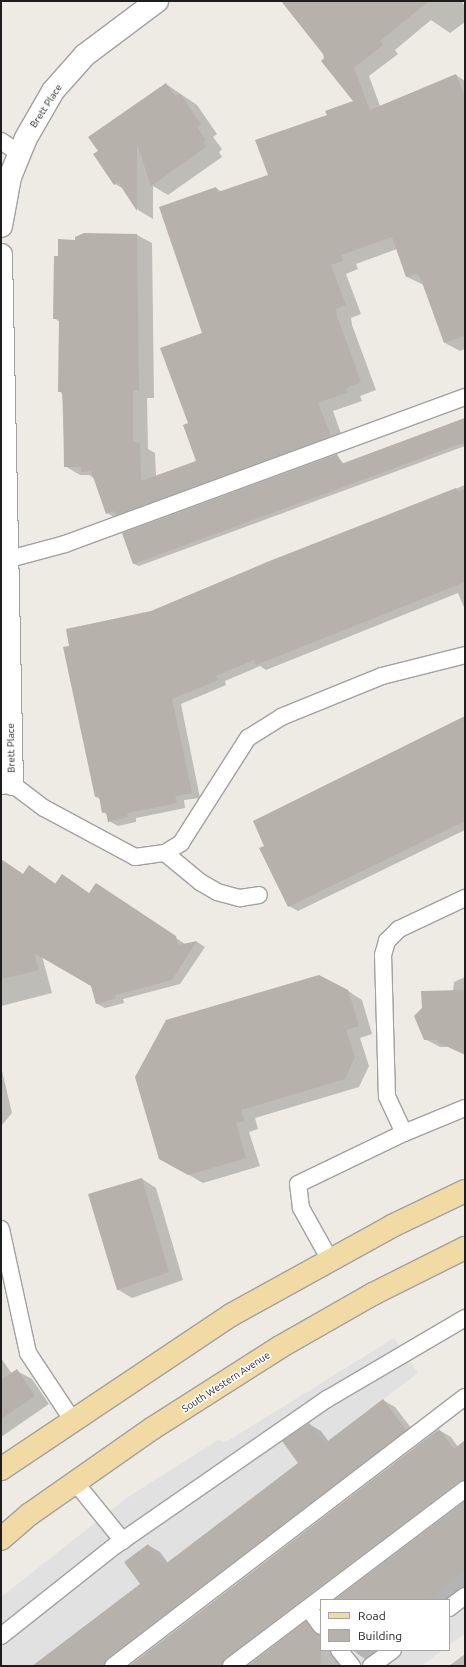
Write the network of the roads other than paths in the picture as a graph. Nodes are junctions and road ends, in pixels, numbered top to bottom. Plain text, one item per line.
1 (157, 1) edge
2 (1, 141) edge
3 (19, 153) junction
4 (1, 226) edge
5 (1, 255) edge
6 (465, 397) edge
7 (6, 560) junction
8 (465, 655) edge
9 (6, 785) edge
10 (165, 853) junction
11 (259, 895) dead end
12 (465, 898) edge
13 (465, 1108) edge
14 (404, 1133) junction
15 (465, 1191) edge
16 (1, 1229) edge
17 (465, 1248) edge
18 (330, 1260) junction
19 (465, 1318) edge
20 (465, 1397) edge
21 (73, 1421) junction
22 (1, 1469) edge
23 (75, 1482) junction
24 (465, 1489) edge
25 (1, 1538) edge
26 (123, 1541) junction
27 (465, 1596) edge
28 (450, 1607) edge
29 (308, 1608) junction
30 (320, 1625) edge
31 (1, 1636) edge
32 (341, 1651) edge
33 (391, 1651) edge
34 (113, 1666) edge
35 (231, 1666) edge
36 (352, 1666) edge
37 (371, 1666) edge

1 - 3 street, Brett Place
2 - 3 lane
3 - 4 street, Brett Place
5 - 7 street, Brett Place
6 - 7 lane
7 - 9 street, Brett Place
8 - 10 lane
9 - 10 lane
10 - 11 lane
12 - 14 lane
13 - 14 lane
14 - 18 lane
15 - 18 main road
16 - 21 lane
17 - 23 main road, South Western Avenue
18 - 21 main road
19 - 26 lane
20 - 34 lane
21 - 22 main road
23 - 25 main road, South Western Avenue
23 - 26 lane
24 - 29 lane
26 - 31 lane
27 - 28 lane
29 - 30 lane
29 - 35 lane
32 - 36 lane
33 - 37 lane

